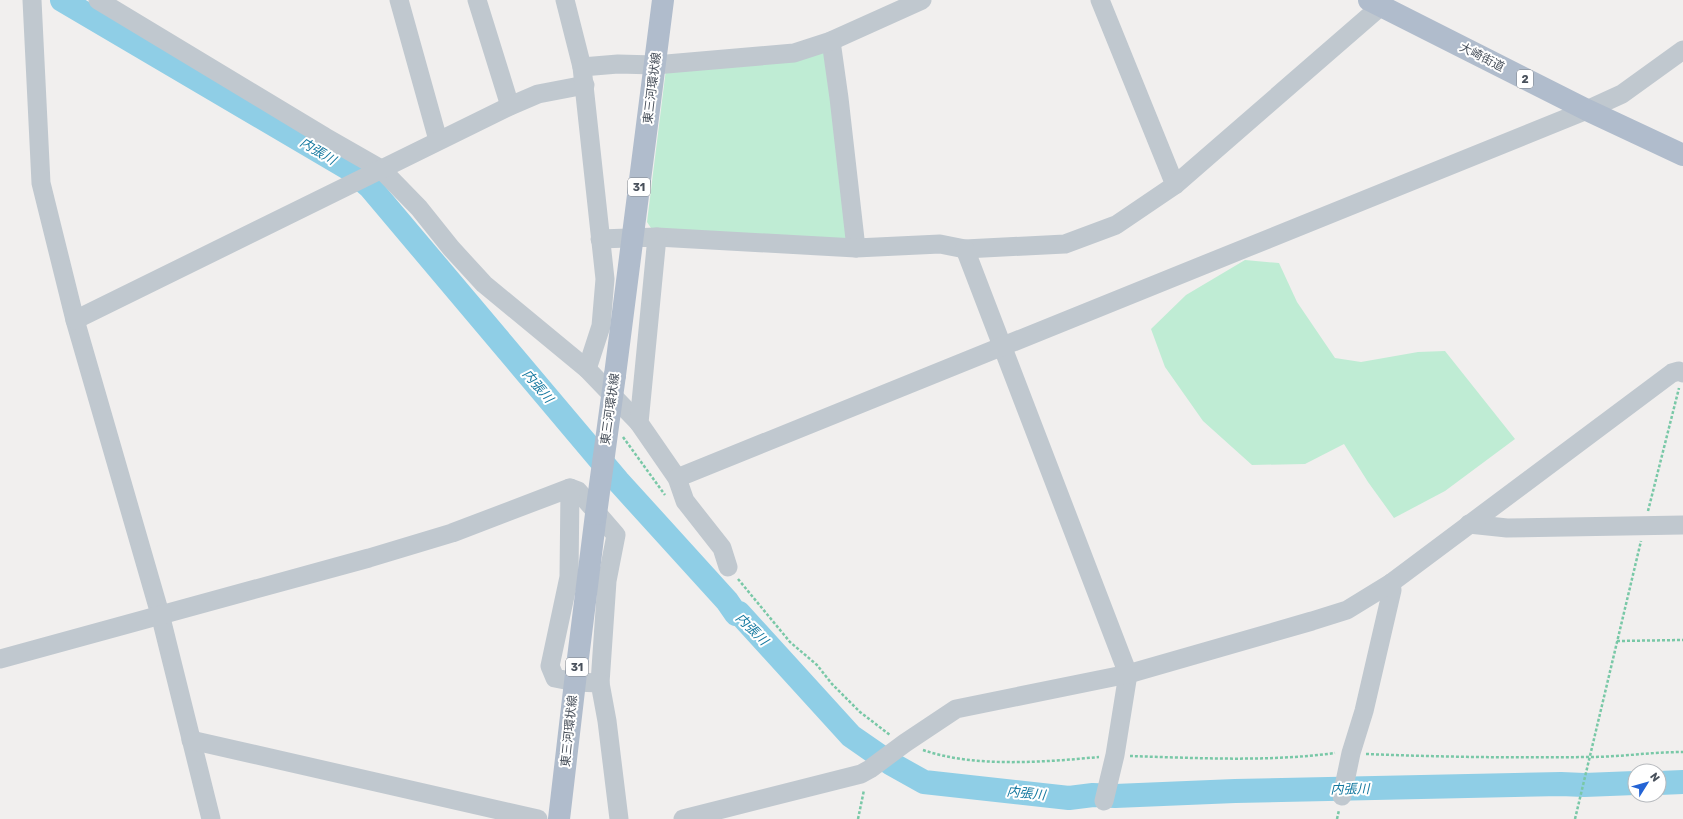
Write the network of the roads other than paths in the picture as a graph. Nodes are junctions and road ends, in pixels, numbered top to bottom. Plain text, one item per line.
1 (98, 0) edge
2 (399, 0) edge
3 (477, 0) edge
4 (565, 0) edge
5 (663, 0) edge
6 (922, 0) edge
7 (1100, 0) edge
8 (32, 2) edge
9 (1375, 3) edge
10 (831, 41) junction
11 (1683, 50) edge
12 (654, 65) junction
13 (583, 76) junction
14 (510, 106) junction
15 (1587, 110) junction
16 (438, 140) junction
17 (1683, 154) edge
18 (381, 169) junction
19 (1175, 185) junction
20 (633, 237) junction
21 (657, 237) junction
22 (600, 239) junction
23 (856, 248) junction
24 (965, 249) junction
25 (75, 320) junction
26 (1002, 346) junction
27 (587, 369) junction
28 (1681, 380) edge
29 (639, 423) junction
30 (677, 478) junction
31 (570, 488) junction
32 (1469, 524) junction
33 (1683, 525) edge
34 (728, 567) road end
35 (1390, 584) junction
36 (160, 614) junction
37 (0, 659) edge
38 (1128, 674) junction
39 (574, 682) junction
40 (600, 683) junction
41 (191, 740) junction
42 (1342, 796) dead end
43 (1104, 801) dead end
44 (212, 819) edge
45 (538, 819) edge
46 (559, 819) edge
47 (619, 819) edge
48 (683, 819) edge

1 - 18 street
2 - 16 street
3 - 14 street
4 - 13 street
5 - 12 main road, 東三河環状線 / 31
6 - 10 street
7 - 19 street
8 - 25 street
9 - 15 main road, 大崎街道 / 2
9 - 19 street
10 - 12 street
10 - 23 street
11 - 15 street
12 - 13 street
12 - 20 main road, 東三河環状線 / 31
13 - 14 street
13 - 22 street
14 - 16 street
15 - 17 main road, 大崎街道 / 2
15 - 26 street
16 - 18 street
18 - 25 street
18 - 27 street
19 - 24 street
20 - 21 street
20 - 22 street
20 - 39 main road, 東三河環状線 / 31, bridge
21 - 23 street
21 - 29 street
22 - 27 street
23 - 24 street
24 - 26 street
25 - 36 street
26 - 30 street
26 - 38 street
27 - 29 street
28 - 32 street
29 - 30 street
30 - 34 street
31 - 36 street
31 - 39 street
31 - 40 street
32 - 33 street
32 - 35 street
35 - 38 street
35 - 42 street
36 - 37 street
36 - 41 street
38 - 43 street
38 - 48 street
39 - 40 street
39 - 46 main road, 東三河環状線 / 31
40 - 47 street
41 - 44 street
41 - 45 street

